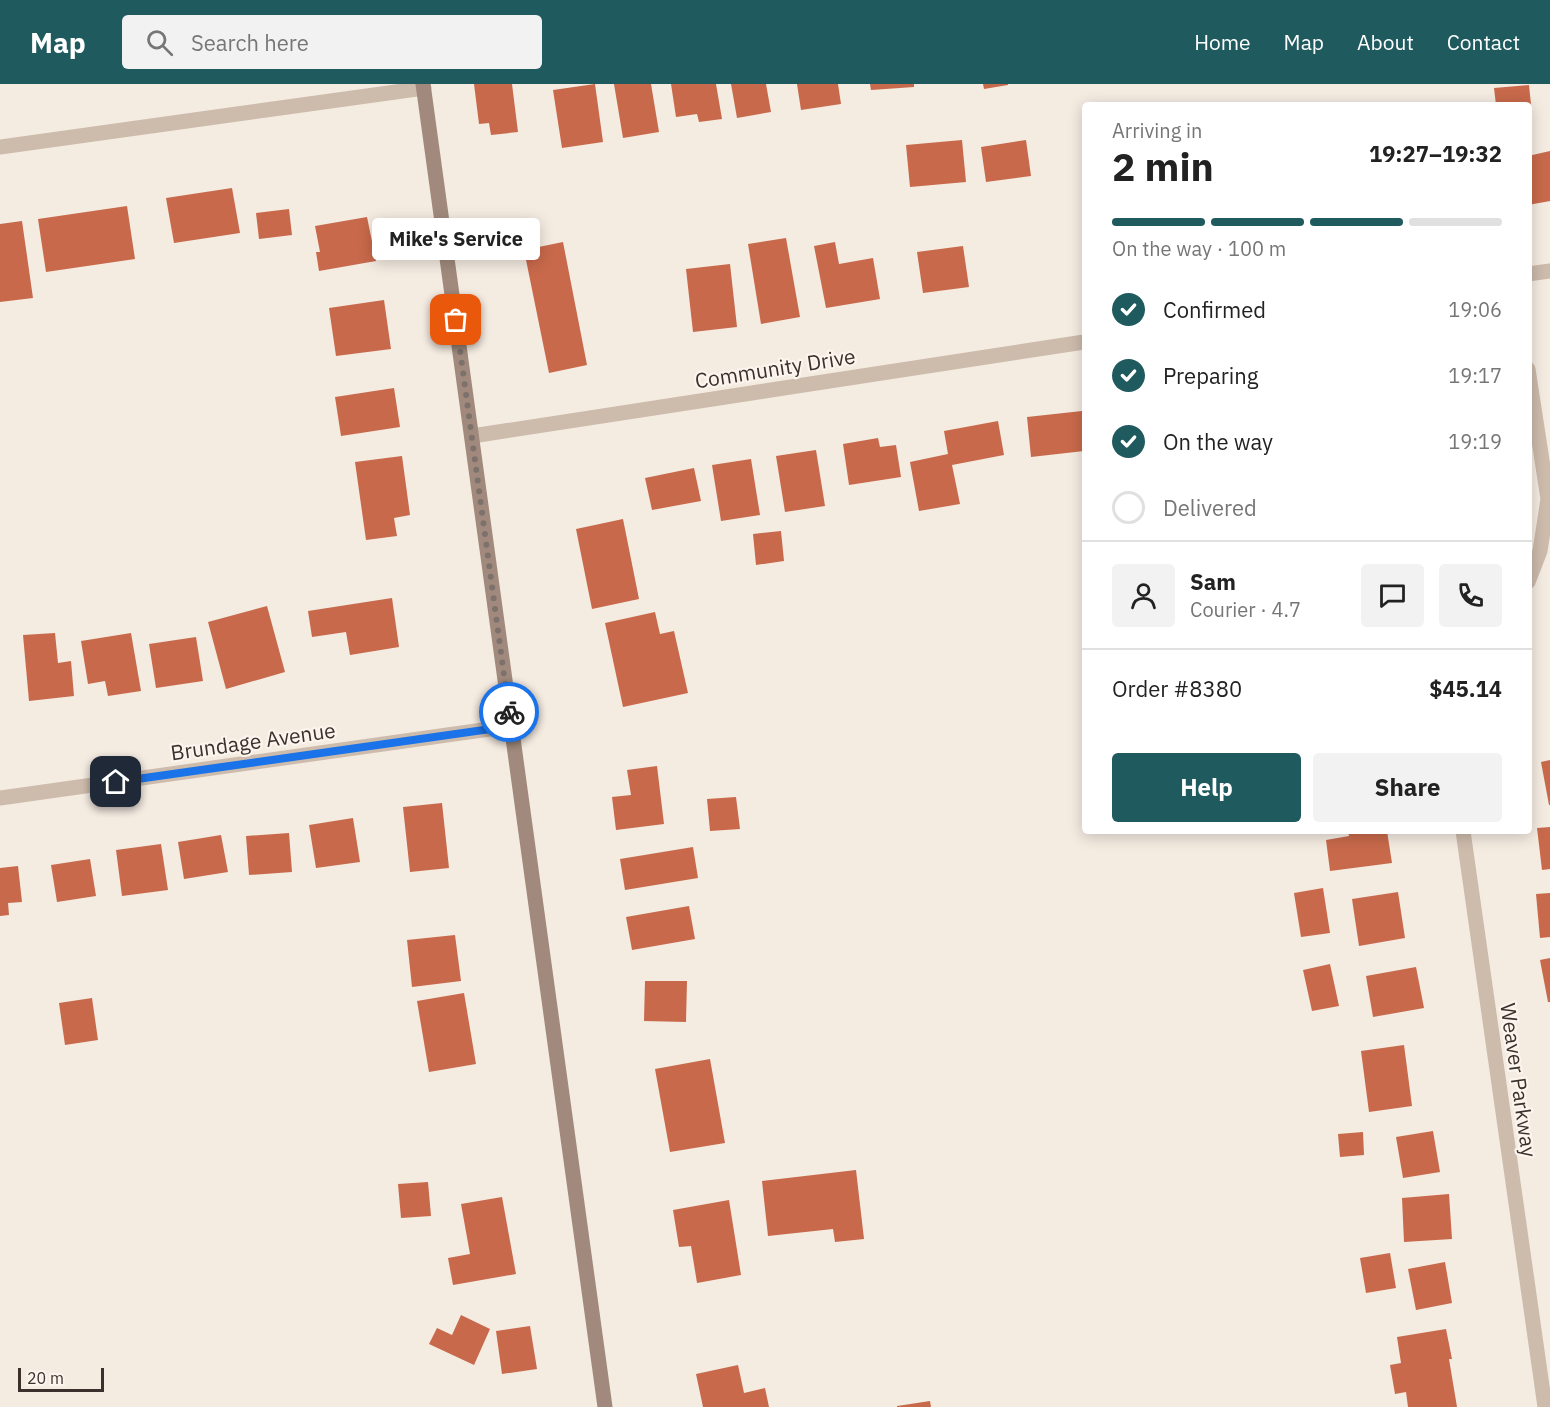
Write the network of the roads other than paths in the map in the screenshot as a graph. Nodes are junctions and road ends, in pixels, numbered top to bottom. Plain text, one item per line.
1 (423, 86) edge
2 (0, 147) edge
3 (1550, 271) edge
4 (1532, 273) edge
5 (1082, 342) edge
6 (1532, 395) edge
7 (472, 436) junction
8 (1532, 572) edge
9 (512, 726) junction
10 (0, 798) edge
11 (1464, 834) edge
12 (605, 1407) edge
13 (1545, 1407) edge

1 - 2 street
1 - 7 street
3 - 4 street
5 - 7 street, Community Drive
6 - 8 street
7 - 9 street
9 - 10 street, Brundage Avenue
9 - 12 street
11 - 13 street, Weaver Parkway

